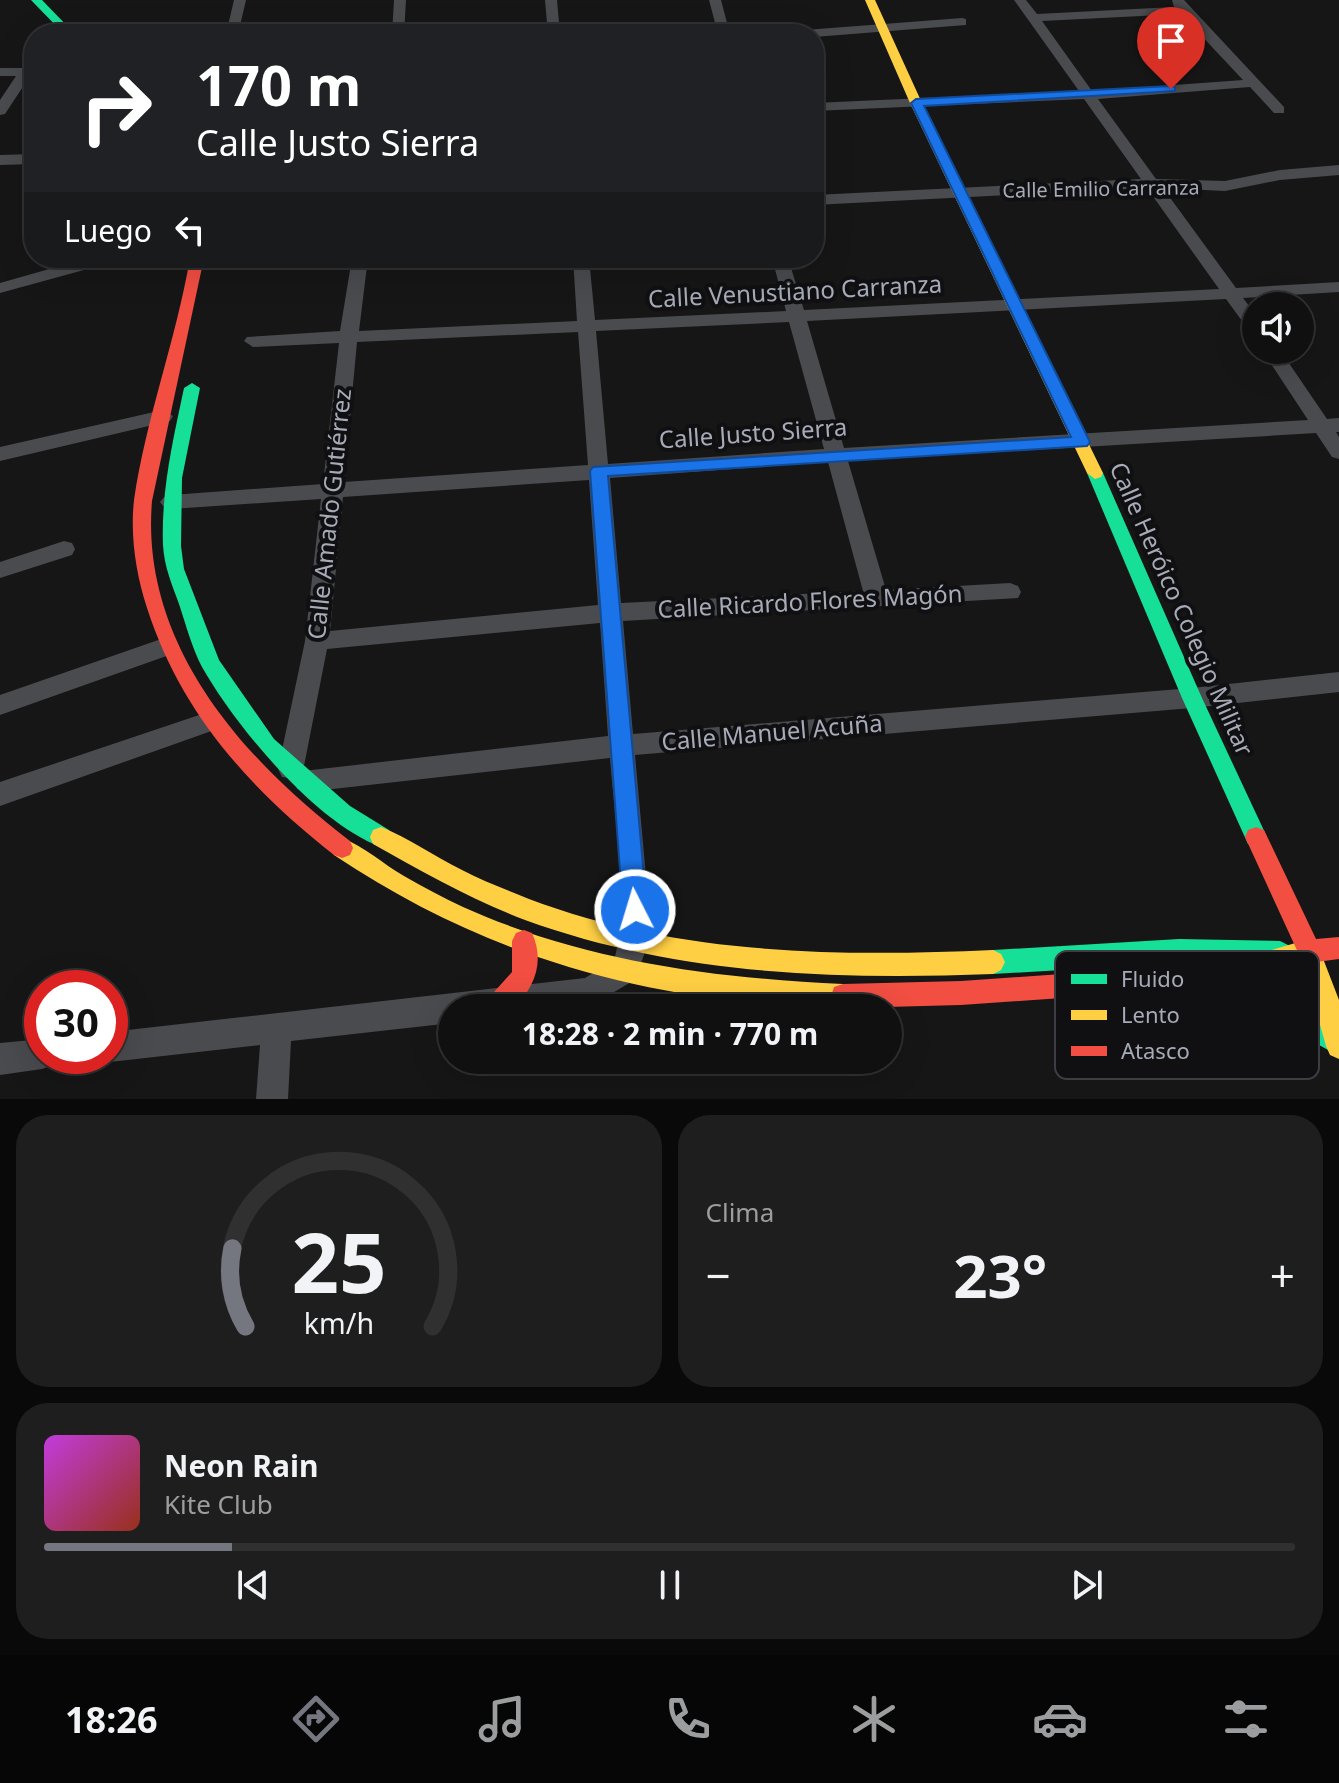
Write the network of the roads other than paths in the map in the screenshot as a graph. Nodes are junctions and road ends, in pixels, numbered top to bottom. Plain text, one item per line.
1 (18, 0) edge
2 (36, 0) edge
3 (240, 0) edge
4 (400, 0) edge
5 (551, 0) edge
6 (715, 0) edge
7 (870, 0) edge
8 (1020, 0) edge
9 (1179, 4) edge
10 (1035, 18) junction
11 (962, 22) dead end
12 (41, 24) edge
13 (60, 24) edge
14 (234, 24) edge
15 (399, 24) edge
16 (553, 24) edge
17 (721, 24) edge
18 (885, 29) junction
19 (824, 33) edge
20 (0, 72) edge
21 (24, 72) edge
22 (24, 80) edge
23 (1253, 83) junction
24 (1089, 95) junction
25 (916, 103) junction
26 (824, 107) edge
27 (1279, 110) dead end
28 (0, 111) edge
29 (24, 159) edge
30 (0, 160) edge
31 (1333, 171) edge
32 (1150, 183) junction
33 (1339, 185) edge
34 (960, 192) junction
35 (824, 199) edge
36 (71, 268) edge
37 (195, 268) edge
38 (359, 268) edge
39 (582, 268) edge
40 (783, 268) edge
41 (1339, 287) edge
42 (0, 288) edge
43 (1233, 293) junction
44 (1017, 306) junction
45 (1242, 307) edge
46 (797, 315) junction
47 (588, 325) junction
48 (349, 335) junction
49 (253, 341) dead end
50 (1282, 364) edge
51 (195, 372) dead end
52 (163, 416) junction
53 (1330, 425) edge
54 (1082, 442) junction
55 (1339, 452) edge
56 (0, 454) edge
57 (836, 455) junction
58 (599, 471) junction
59 (334, 489) junction
60 (171, 502) junction
61 (64, 549) dead end
62 (0, 570) edge
63 (1010, 592) dead end
64 (877, 599) junction
65 (609, 613) junction
66 (317, 641) junction
67 (167, 646) junction
68 (1339, 682) edge
69 (1192, 698) junction
70 (0, 705) edge
71 (211, 721) junction
72 (619, 746) junction
73 (299, 775) junction
74 (0, 794) edge
75 (524, 941) junction
76 (1339, 948) edge
77 (1180, 951) edge
78 (1260, 951) edge
79 (1309, 951) joint
80 (630, 956) junction
81 (1055, 958) edge
82 (1319, 974) edge
83 (1321, 978) junction
84 (1055, 986) edge
85 (510, 994) edge
86 (570, 994) edge
87 (1339, 1002) edge
88 (438, 1009) edge
89 (1319, 1027) edge
90 (276, 1030) junction
91 (128, 1045) edge
92 (1339, 1045) edge
93 (24, 1056) edge
94 (0, 1059) edge
95 (272, 1099) edge

1 - 12 main road
2 - 13 main road
3 - 14 street
4 - 15 street
5 - 16 street
6 - 17 street
7 - 18 main road, Calle Heróico Colegio Militar
8 - 10 street
9 - 10 street
9 - 23 street
10 - 24 street
11 - 18 street
18 - 19 street
18 - 25 main road, Calle Heróico Colegio Militar
20 - 21 street
22 - 28 street
23 - 24 street
23 - 27 street
24 - 25 street
24 - 32 street
25 - 26 street
25 - 34 main road, Calle Heróico Colegio Militar
29 - 30 street
31 - 32 street, Calle Emilio Carranza
31 - 33 street
32 - 34 street, Calle Emilio Carranza
32 - 43 street
34 - 35 street, Calle Emilio Carranza
34 - 44 main road, Calle Heróico Colegio Militar
36 - 42 street
37 - 52 main road
38 - 48 street, Calle Amado Gutiérrez
39 - 47 street
40 - 46 street
41 - 43 street, Calle Venustiano Carranza
43 - 44 street, Calle Venustiano Carranza
43 - 45 street
44 - 46 street, Calle Venustiano Carranza
44 - 54 main road, Calle Heróico Colegio Militar
46 - 47 street, Calle Venustiano Carranza
46 - 57 street
47 - 48 street, Calle Venustiano Carranza
47 - 58 street
48 - 49 street, Calle Venustiano Carranza
48 - 59 street, Calle Amado Gutiérrez
50 - 53 street
51 - 60 main road
52 - 56 street
52 - 67 main road
53 - 54 street, Calle Justo Sierra
53 - 55 street
54 - 57 street, Calle Justo Sierra
54 - 69 main road, Calle Heróico Colegio Militar
57 - 58 street, Calle Justo Sierra
57 - 64 street
58 - 59 street, Calle Justo Sierra
58 - 65 street
59 - 60 street, Calle Justo Sierra
59 - 66 street, Calle Amado Gutiérrez
60 - 73 main road
61 - 62 street
63 - 64 street, Calle Ricardo Flores Magón
64 - 65 street, Calle Ricardo Flores Magón
65 - 66 street, Calle Ricardo Flores Magón
65 - 72 street
66 - 73 street, Calle Amado Gutiérrez
67 - 70 street
67 - 71 main road
68 - 69 street, Calle Manuel Acuña
69 - 72 street, Calle Manuel Acuña
69 - 79 main road, Calle Heróico Colegio Militar
71 - 74 street
71 - 75 main road
72 - 73 street, Calle Manuel Acuña
72 - 80 street
73 - 80 main road
75 - 80 main road
75 - 85 main road
76 - 79 main road
77 - 78 main road
80 - 81 main road
80 - 84 main road
80 - 86 street
82 - 83 main road, Calle Heróico Colegio Militar
83 - 87 main road, Calle Heróico Colegio Militar
83 - 92 main road, Calle Heróico Colegio Militar
88 - 90 street
89 - 92 main road
90 - 91 street
90 - 95 street
93 - 94 street

